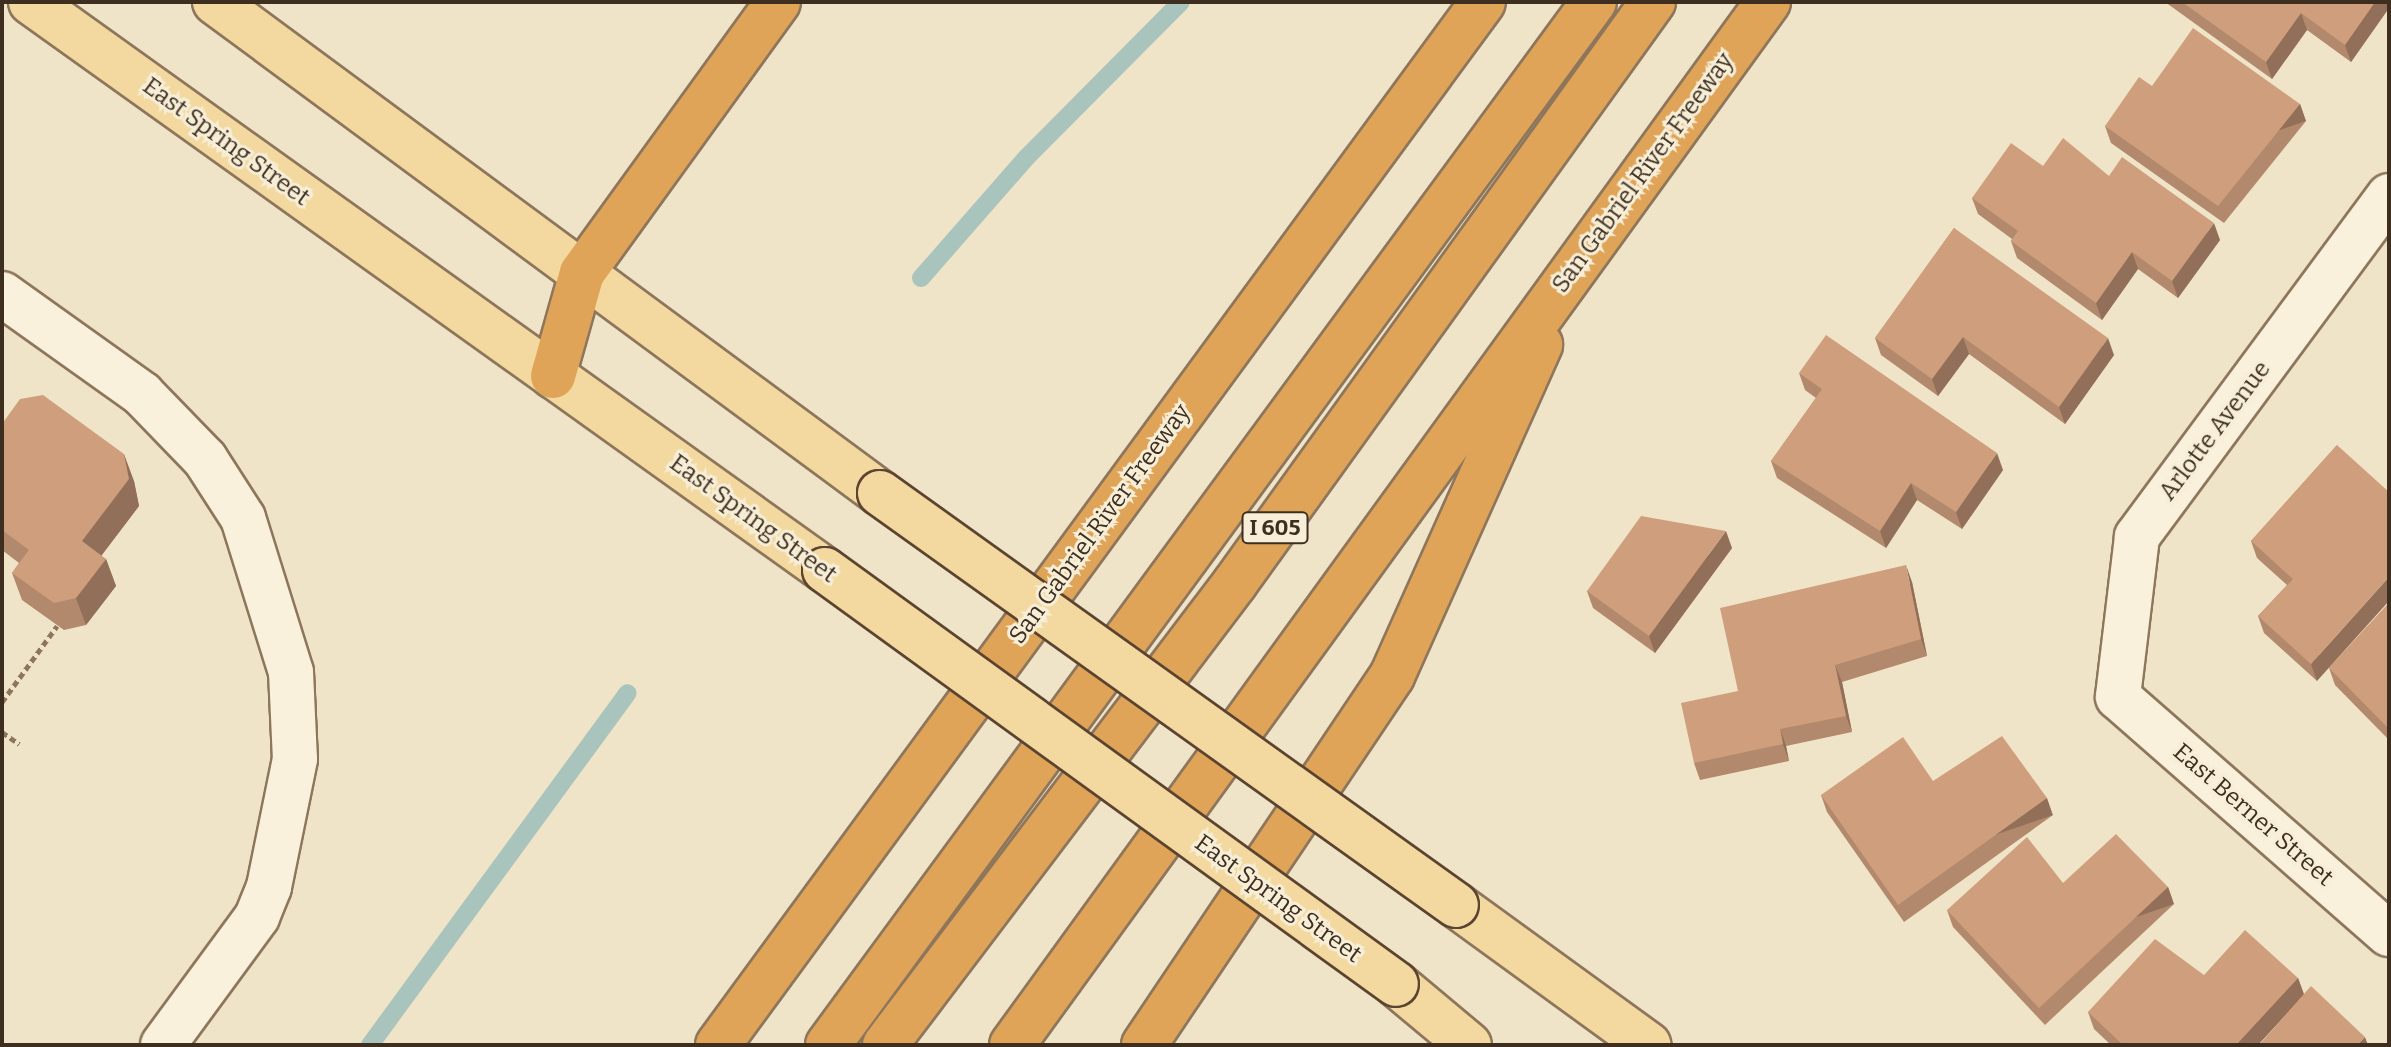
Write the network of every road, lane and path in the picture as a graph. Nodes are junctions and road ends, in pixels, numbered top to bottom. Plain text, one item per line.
1 (31, 2) edge
2 (215, 2) edge
3 (778, 2) edge
4 (1483, 2) edge
5 (1594, 2) edge
6 (1653, 2) edge
7 (1768, 2) edge
8 (2389, 196) edge
9 (1577, 263) junction
10 (582, 273) junction
11 (2, 294) edge
12 (553, 376) junction
13 (57, 626) edge
14 (2118, 697) joint
15 (2, 702) edge
16 (2, 732) edge
17 (19, 744) dead end
18 (2389, 934) edge
19 (163, 1045) edge
20 (718, 1045) edge
21 (828, 1045) edge
22 (885, 1045) edge
23 (1012, 1045) edge
24 (1144, 1045) edge
25 (1469, 1045) edge
26 (1649, 1045) edge

1 - 12 main road, East Spring Street
2 - 10 main road
3 - 10 highway
4 - 20 highway, San Gabriel River Freeway
5 - 21 highway, I 605
6 - 22 highway, I 605
7 - 9 highway, San Gabriel River Freeway
8 - 14 street, Arlotte Avenue
9 - 23 highway, San Gabriel River Freeway
9 - 24 highway
10 - 12 highway
10 - 26 main road, bridge
11 - 19 street
12 - 25 main road, East Spring Street, bridge
13 - 15 path
14 - 18 street, East Berner Street
16 - 17 path

